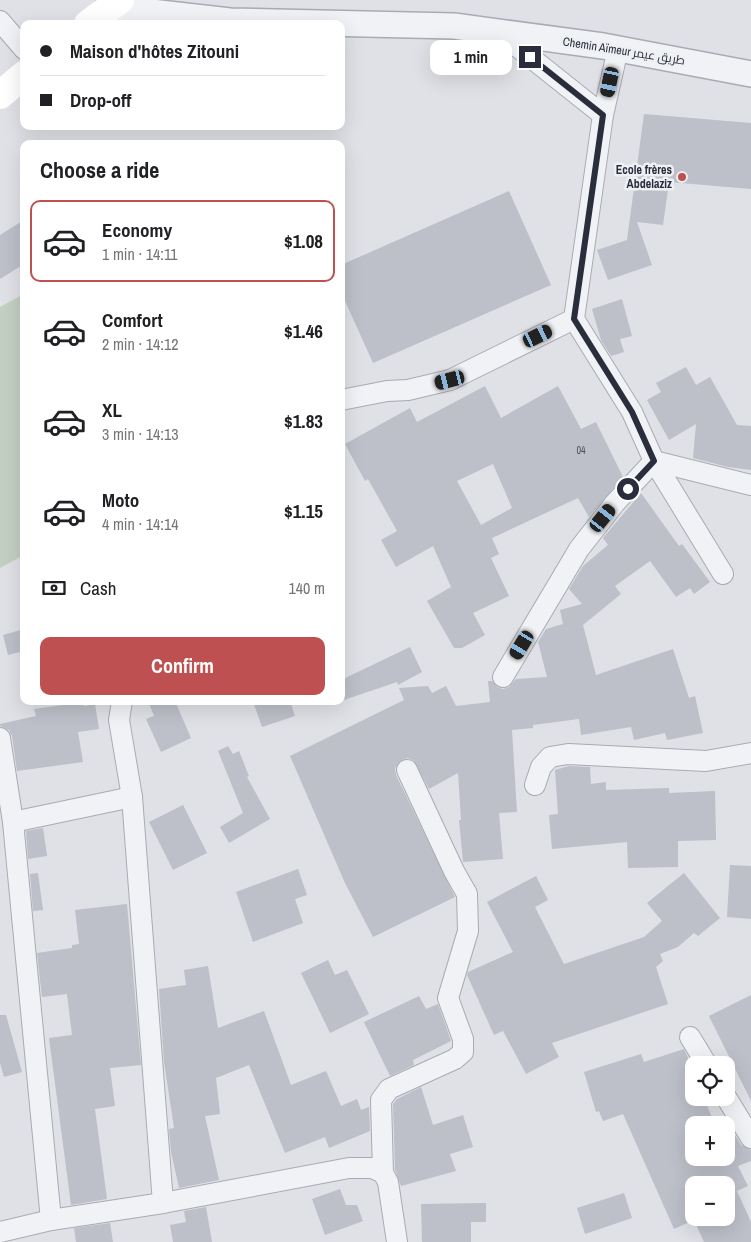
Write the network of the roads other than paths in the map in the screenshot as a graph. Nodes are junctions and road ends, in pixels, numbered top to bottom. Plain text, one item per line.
1 (212, 0) edge
2 (105, 10) edge
3 (209, 20) edge
4 (228, 20) edge
5 (0, 21) edge
6 (345, 24) edge
7 (501, 34) junction
8 (20, 44) edge
9 (618, 49) junction
10 (751, 74) edge
11 (20, 78) edge
12 (0, 95) edge
13 (603, 115) junction
14 (574, 319) junction
15 (345, 399) edge
16 (654, 461) junction
17 (751, 485) edge
18 (723, 574) dead end
19 (503, 677) dead end
20 (121, 705) edge
21 (0, 738) edge
22 (751, 753) edge
23 (407, 770) dead end
24 (535, 785) dead end
25 (132, 797) junction
26 (13, 822) junction
27 (690, 1037) dead end
28 (702, 1056) edge
29 (731, 1106) edge
30 (751, 1138) edge
31 (383, 1173) junction
32 (163, 1203) junction
33 (51, 1220) junction
34 (0, 1232) edge
35 (397, 1242) edge

1 - 4 street
2 - 3 street, Chemin Aïmeur طريق عيمر
5 - 8 street
6 - 7 street, Chemin Aïmeur طريق عيمر
7 - 9 street, Chemin Aïmeur طريق عيمر
7 - 13 street
9 - 10 street, Chemin Aïmeur طريق عيمر
9 - 13 street
11 - 12 main road
13 - 14 street
14 - 15 street
14 - 16 street
16 - 17 street
16 - 18 street
16 - 19 street
20 - 25 street
21 - 26 street
22 - 24 street
23 - 31 street
25 - 26 street
25 - 32 street
26 - 33 street
27 - 28 street
29 - 30 street
31 - 32 street
31 - 35 street
32 - 33 street
33 - 34 street

